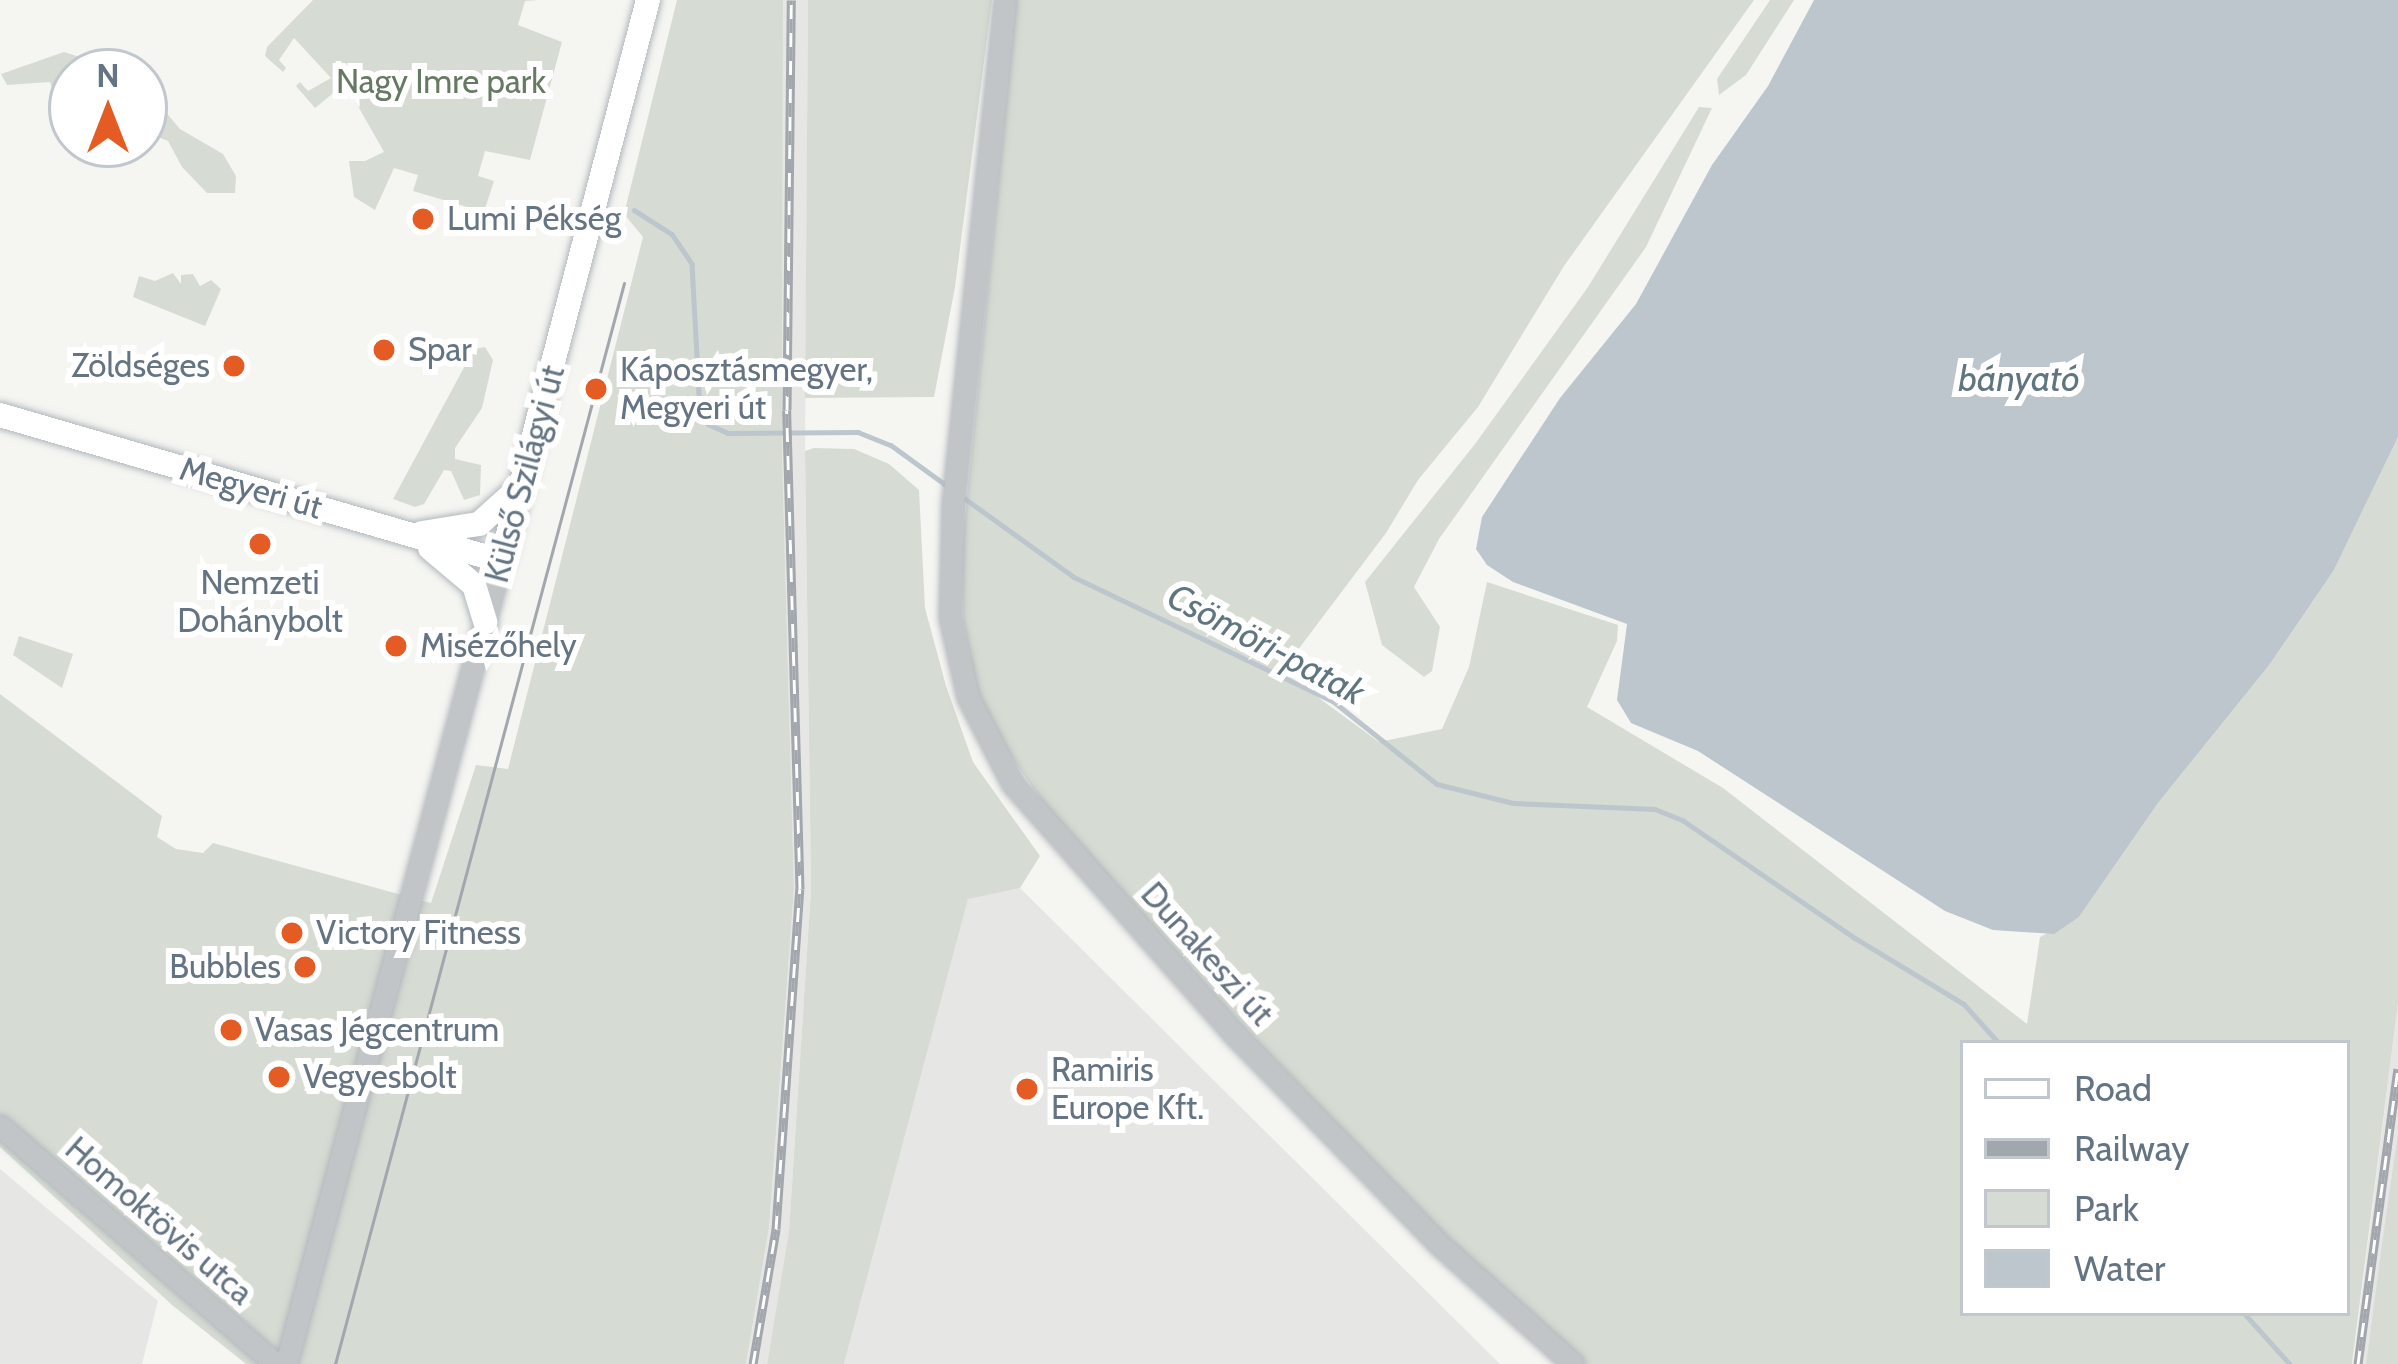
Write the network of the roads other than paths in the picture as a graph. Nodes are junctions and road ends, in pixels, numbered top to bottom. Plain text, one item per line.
1 (648, 0) edge
2 (1005, 0) edge
3 (0, 415) edge
4 (522, 486) junction
5 (407, 534) junction
6 (501, 561) junction
7 (485, 622) junction
8 (0, 1126) edge
9 (276, 1364) edge
10 (286, 1364) edge
11 (1573, 1364) edge

1 - 4 main road, Külső Szilágyi út
2 - 11 street, Dunakeszi út
3 - 5 main road, Megyeri út
4 - 5 main road
4 - 6 main road, Külső Szilágyi út
5 - 6 main road, Megyeri út
5 - 7 main road
6 - 7 street, Külső Szilágyi út
7 - 10 street, Külső Szilágyi út
8 - 9 street, Homoktövis utca

